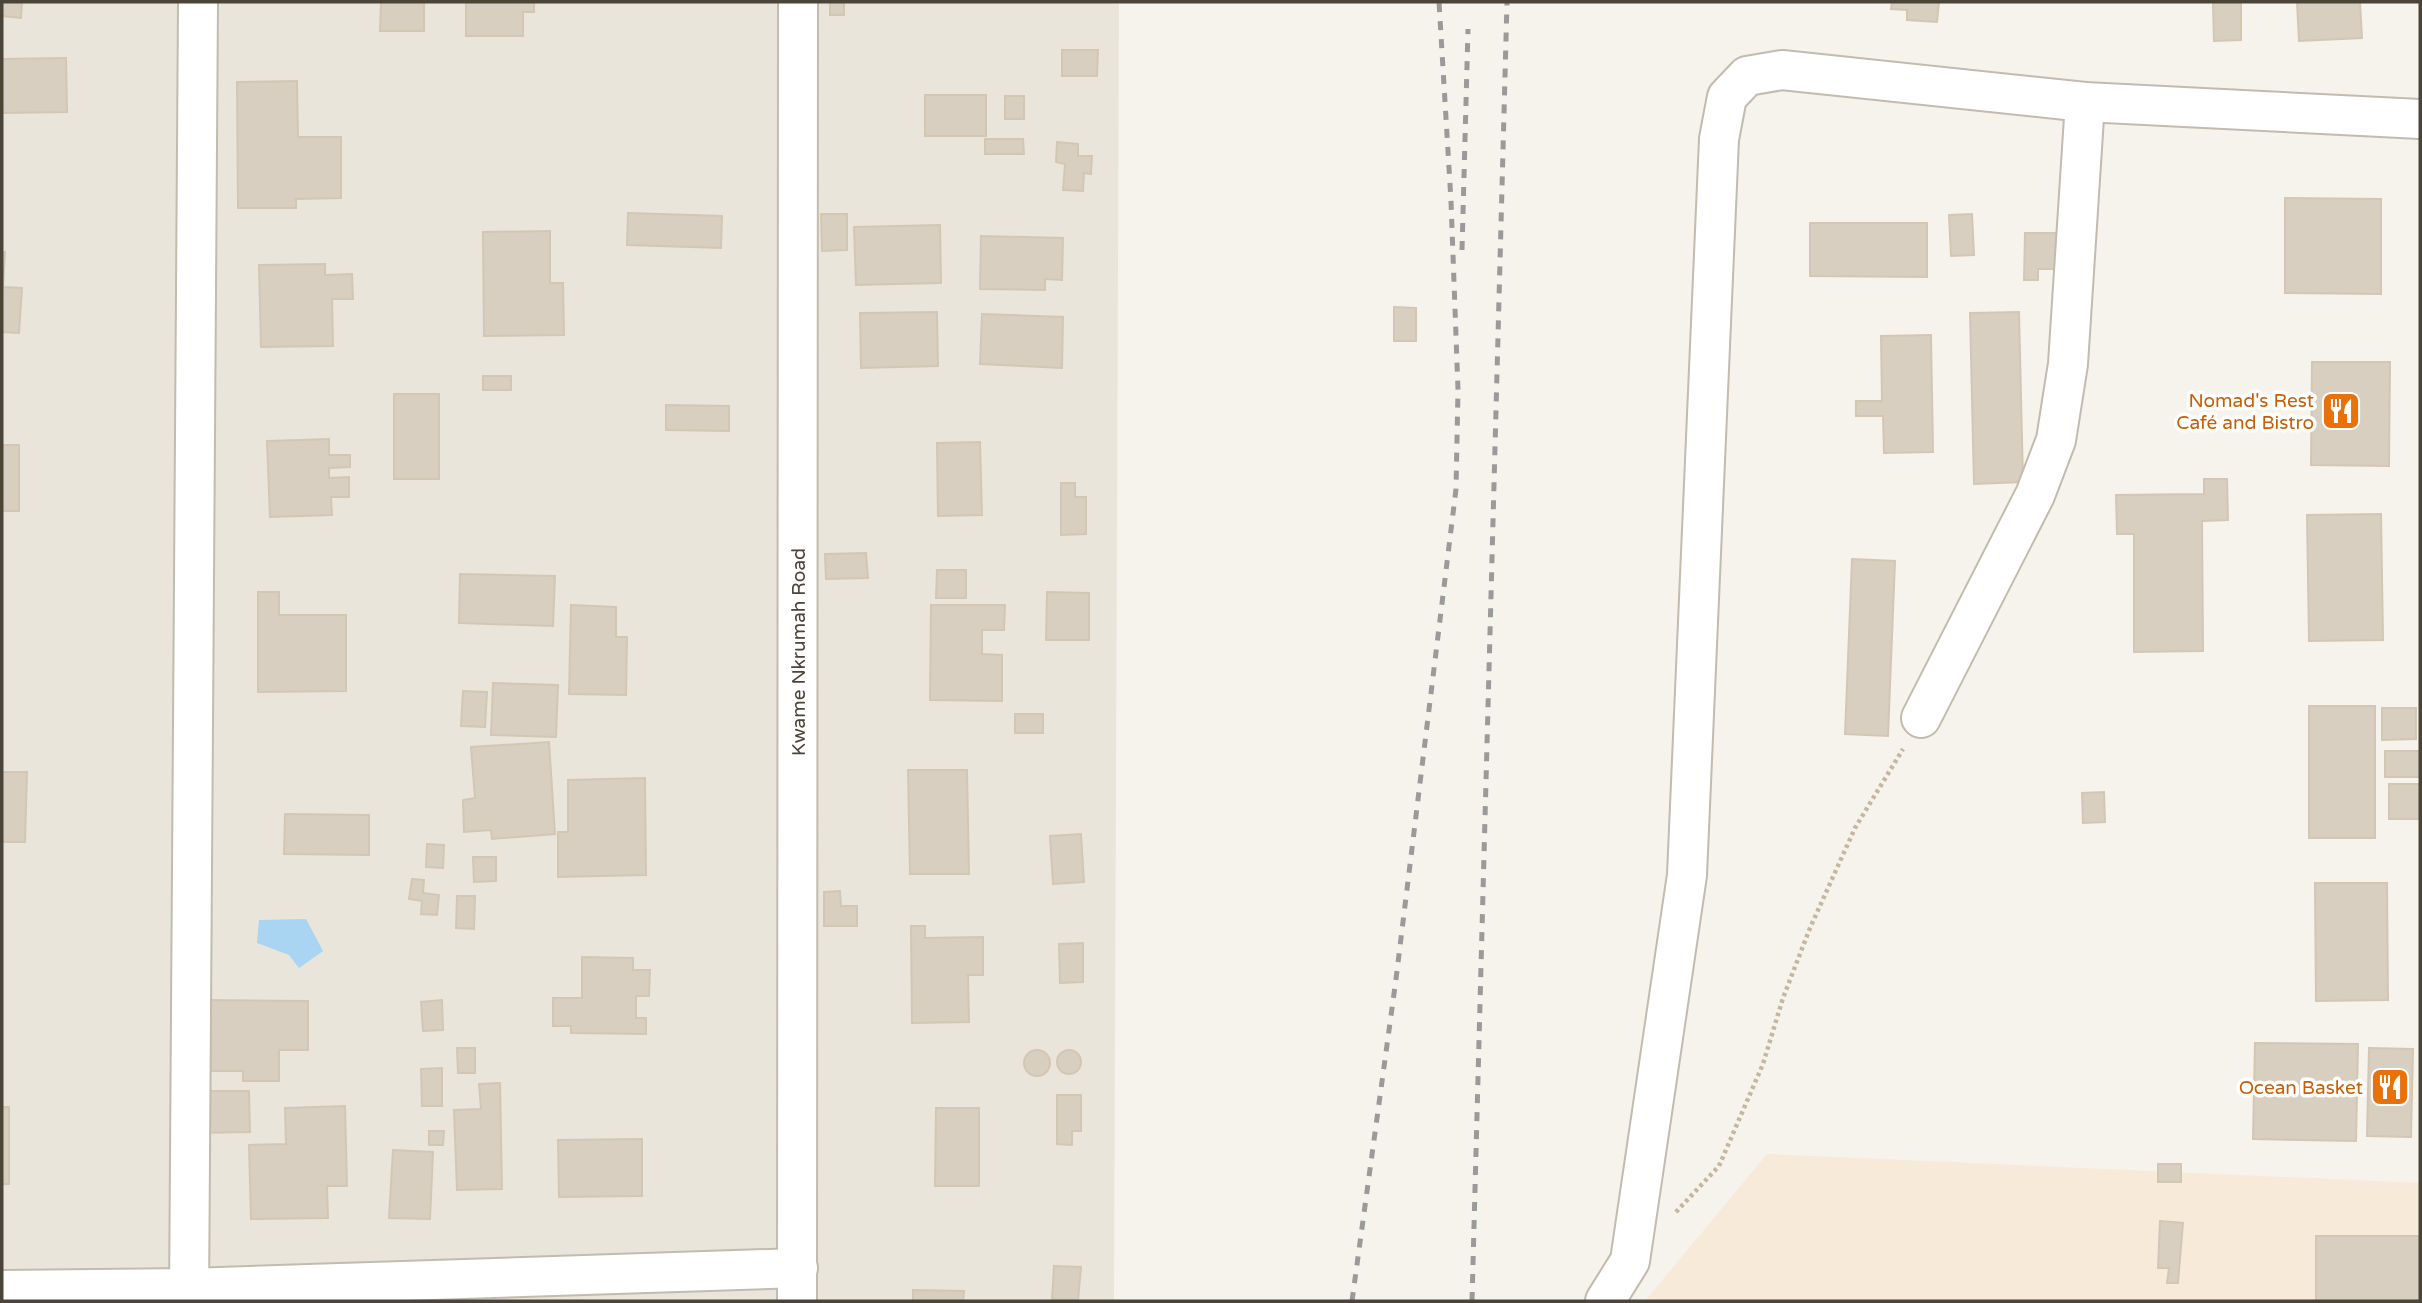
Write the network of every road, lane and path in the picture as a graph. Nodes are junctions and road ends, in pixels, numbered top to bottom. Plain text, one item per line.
1 (198, 2) edge
2 (798, 2) edge
3 (2085, 102) junction
4 (2420, 119) edge
5 (1921, 718) joint
6 (1674, 1214) dead end
7 (797, 1285) edge
8 (2, 1290) edge
9 (189, 1295) edge
10 (1605, 1301) edge

1 - 9 street
2 - 7 street, Kwame Nkrumah Road
3 - 4 street
3 - 5 street
3 - 10 street
5 - 6 path
7 - 9 street
8 - 9 street

